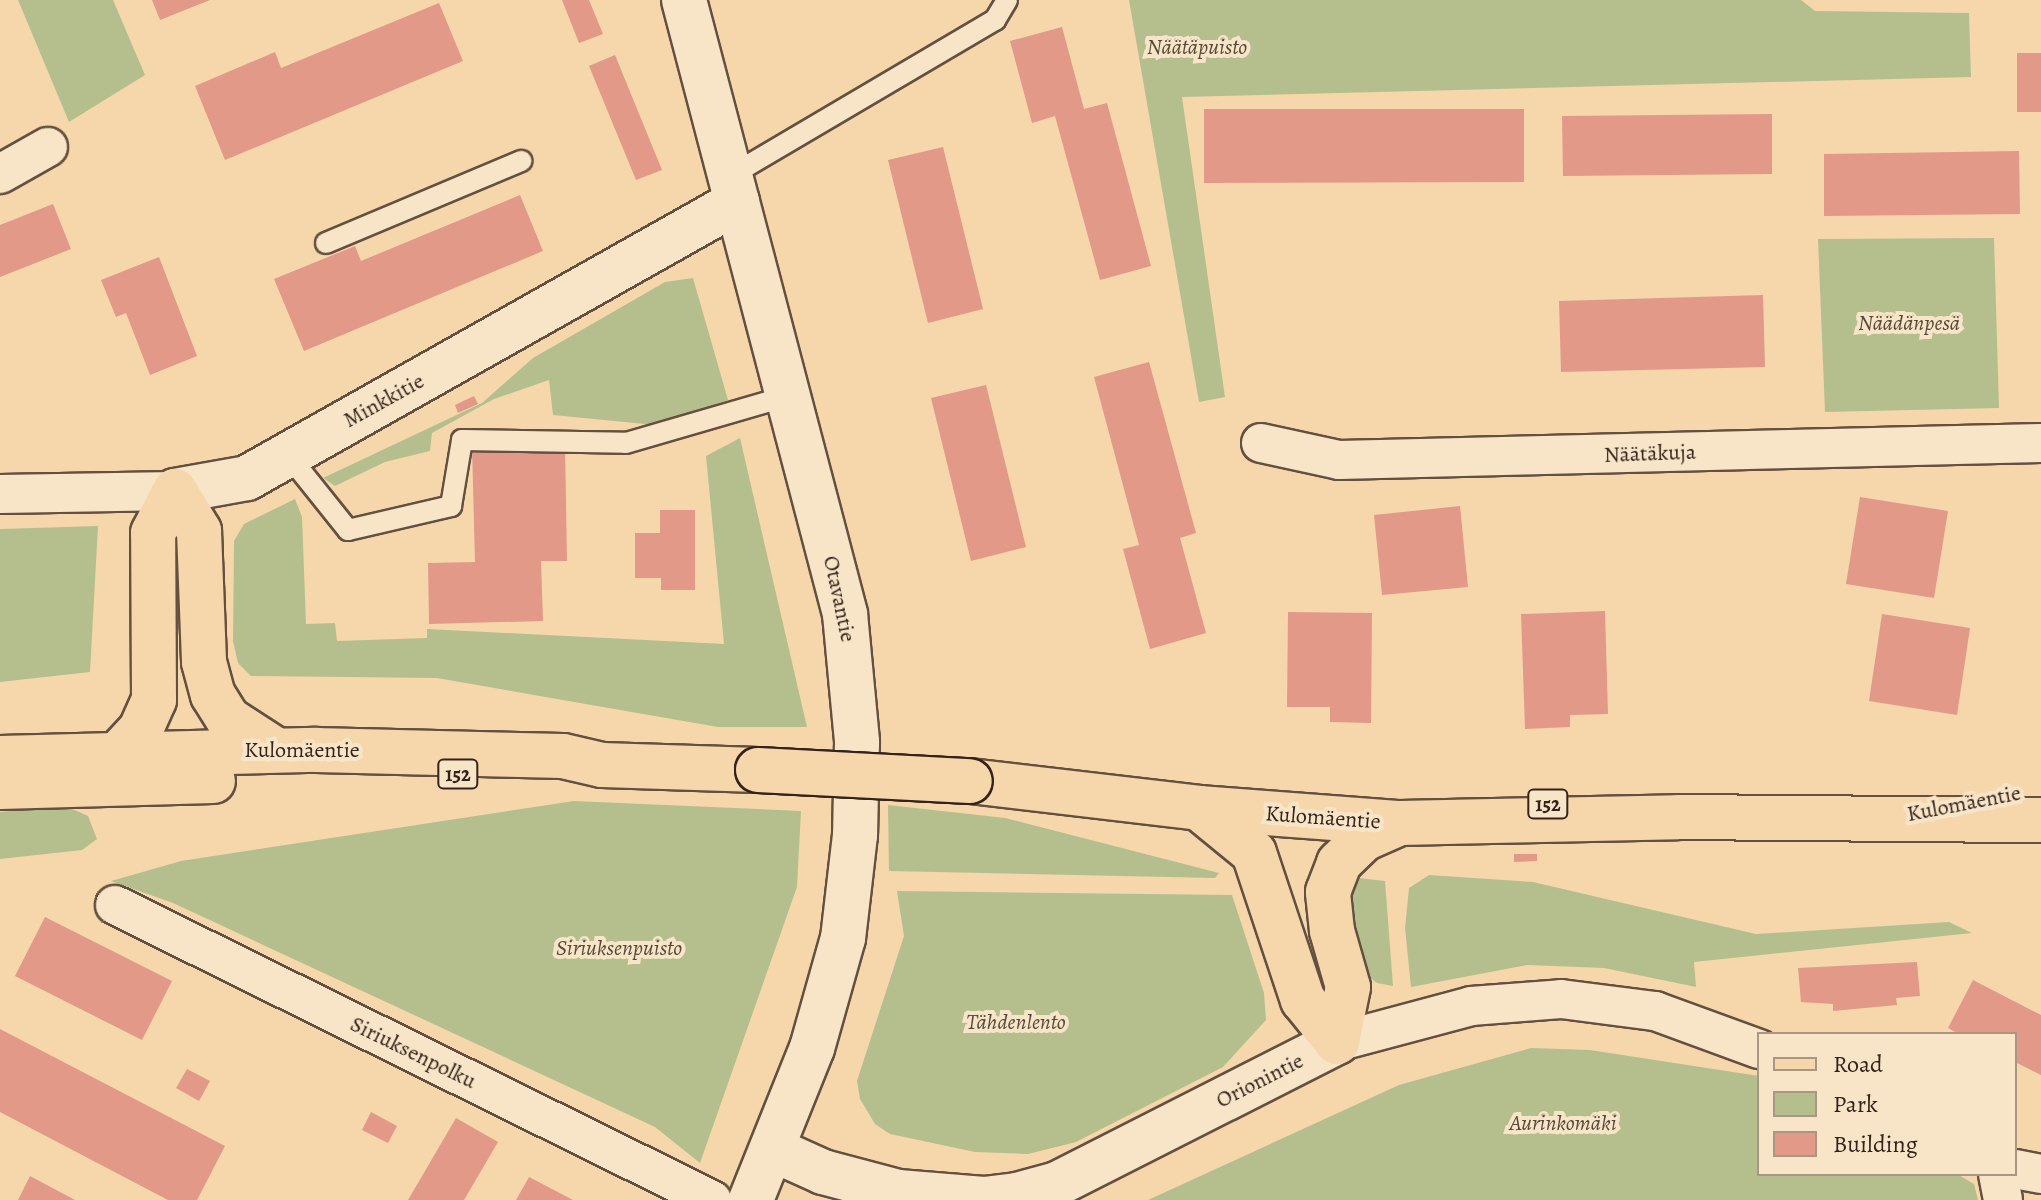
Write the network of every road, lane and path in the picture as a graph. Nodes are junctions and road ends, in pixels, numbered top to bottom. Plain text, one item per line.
1 (684, 0) edge
2 (1007, 0) edge
3 (48, 147) dead end
4 (521, 161) dead end
5 (0, 174) edge
6 (734, 189) junction
7 (326, 243) dead end
8 (791, 395) junction
9 (1261, 443) dead end
10 (2041, 443) edge
11 (288, 455) junction
12 (175, 491) junction
13 (0, 494) edge
14 (276, 750) junction
15 (119, 753) junction
16 (0, 758) edge
17 (602, 765) junction
18 (970, 781) junction
19 (0, 787) edge
20 (2041, 790) edge
21 (1199, 808) junction
22 (1678, 817) junction
23 (1887, 818) junction
24 (2041, 820) edge
25 (1400, 823) junction
26 (115, 905) dead end
27 (1337, 1042) junction
28 (1757, 1048) edge
29 (772, 1149) junction
30 (2017, 1169) edge
31 (2041, 1174) edge
32 (1998, 1176) edge
33 (712, 1200) edge
34 (751, 1200) edge
35 (2003, 1200) edge

1 - 6 main road, Otavantie
2 - 6 lane
3 - 5 street
4 - 7 lane
6 - 8 main road, Otavantie
6 - 11 main road, Minkkitie
8 - 11 lane
8 - 29 main road, Otavantie
9 - 10 street, Näätäkuja
11 - 12 main road, Minkkitie
12 - 13 street, Minkkitie
12 - 14 main road
12 - 15 main road
14 - 15 main road, Kulomäentie / 152
14 - 17 main road, Kulomäentie / 152
15 - 16 main road, Kulomäentie / 152
17 - 18 main road, Kulomäentie / 152, bridge
17 - 19 main road, Kulomäentie / 152
18 - 21 main road, Kulomäentie / 152
18 - 22 main road, Kulomäentie / 152
20 - 23 main road, Kulomäentie / 152
21 - 25 main road, Kulomäentie / 152
21 - 27 main road
22 - 23 main road, Kulomäentie / 152
22 - 25 main road, Kulomäentie / 152
23 - 24 main road, Kulomäentie / 152
25 - 27 main road
26 - 33 street, Siriuksenpolku
27 - 28 street, Orionintie
27 - 29 main road, Orionintie
29 - 34 main road, Otavantie
30 - 31 street
32 - 35 street

